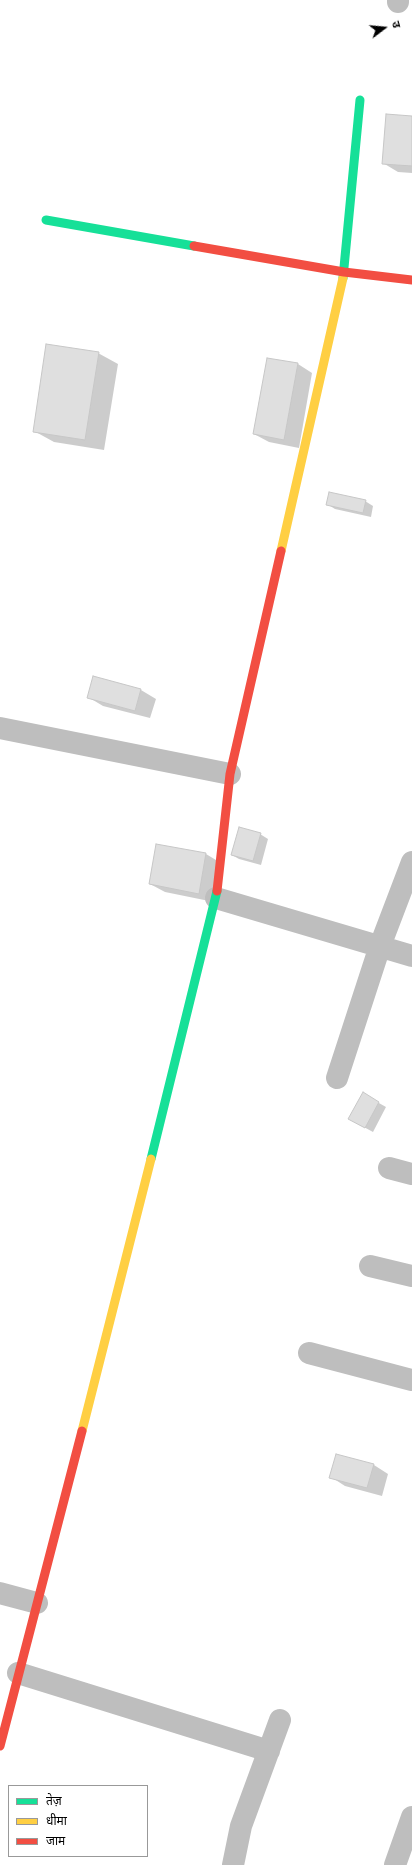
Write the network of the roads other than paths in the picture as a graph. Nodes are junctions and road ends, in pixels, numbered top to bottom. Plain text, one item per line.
1 (360, 100) dead end
2 (46, 220) dead end
3 (344, 272) junction
4 (412, 280) edge
5 (0, 728) edge
6 (230, 774) junction
7 (412, 862) edge
8 (216, 898) junction
9 (380, 946) junction
10 (412, 956) edge
11 (337, 1078) dead end
12 (389, 1168) dead end
13 (412, 1174) edge
14 (370, 1266) dead end
15 (412, 1276) edge
16 (309, 1353) dead end
17 (412, 1380) edge
18 (0, 1593) edge
19 (37, 1603) junction
20 (18, 1673) junction
21 (280, 1720) dead end
22 (0, 1746) edge
23 (269, 1751) junction
24 (412, 1817) edge
25 (233, 1865) edge
26 (395, 1865) edge

1 - 3 street
2 - 3 street
3 - 4 street
3 - 6 street
5 - 6 street
6 - 8 street
7 - 9 street
8 - 9 street
8 - 19 street
9 - 10 street
9 - 11 street
12 - 13 street
14 - 15 street
16 - 17 street
18 - 19 street
19 - 20 street
20 - 22 street
20 - 23 street
21 - 23 street
23 - 25 street
24 - 26 street

